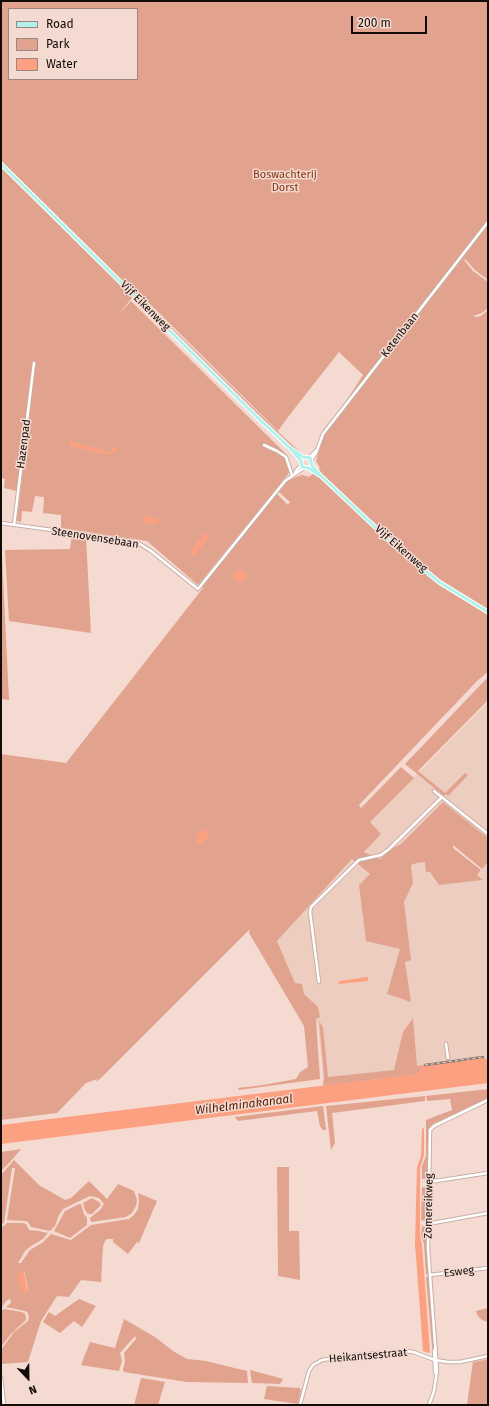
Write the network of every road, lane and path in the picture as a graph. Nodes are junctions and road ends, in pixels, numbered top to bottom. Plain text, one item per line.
1 (1, 164) edge
2 (488, 222) edge
3 (34, 363) dead end
4 (264, 445) dead end
5 (290, 448) junction
6 (304, 458) junction
7 (301, 461) junction
8 (311, 461) junction
9 (302, 466) junction
10 (308, 468) junction
11 (293, 475) junction
12 (321, 476) junction
13 (1, 523) edge
14 (14, 525) junction
15 (488, 612) edge
16 (434, 791) dead end
17 (442, 797) junction
18 (488, 834) edge
19 (318, 982) dead end
20 (446, 1044) dead end
21 (448, 1058) dead end
22 (488, 1100) edge
23 (488, 1173) edge
24 (429, 1182) junction
25 (488, 1214) edge
26 (428, 1223) junction
27 (488, 1268) edge
28 (430, 1276) junction
29 (488, 1356) edge
30 (436, 1360) junction
31 (1, 1377) edge
32 (4, 1405) edge
33 (300, 1405) edge
34 (429, 1405) edge

1 - 5 main road, Vijf Eikenweg
2 - 8 street, Ketenbaan
3 - 14 street, Hazenpad
4 - 11 street
5 - 6 main road, Vijf Eikenweg
5 - 7 main road, Vijf Eikenweg
6 - 7 main road
6 - 8 main road
7 - 9 main road
8 - 10 main road
8 - 12 main road, Vijf Eikenweg
9 - 10 main road
9 - 11 street
10 - 12 main road, Vijf Eikenweg
11 - 14 street, Steenovensebaan
12 - 15 main road, Vijf Eikenweg
13 - 14 street, Steenovensebaan
16 - 17 street
17 - 18 street
17 - 19 street
20 - 21 street
22 - 24 street, Zomereikweg
23 - 24 street
24 - 26 street, Zomereikweg
25 - 26 street
26 - 28 street, Zomereikweg
27 - 28 street, Esweg
28 - 30 street, Zomereikweg
29 - 30 street, Heikantsestraat
30 - 33 street, Heikantsestraat
30 - 34 street, Zomereikweg
31 - 32 street

